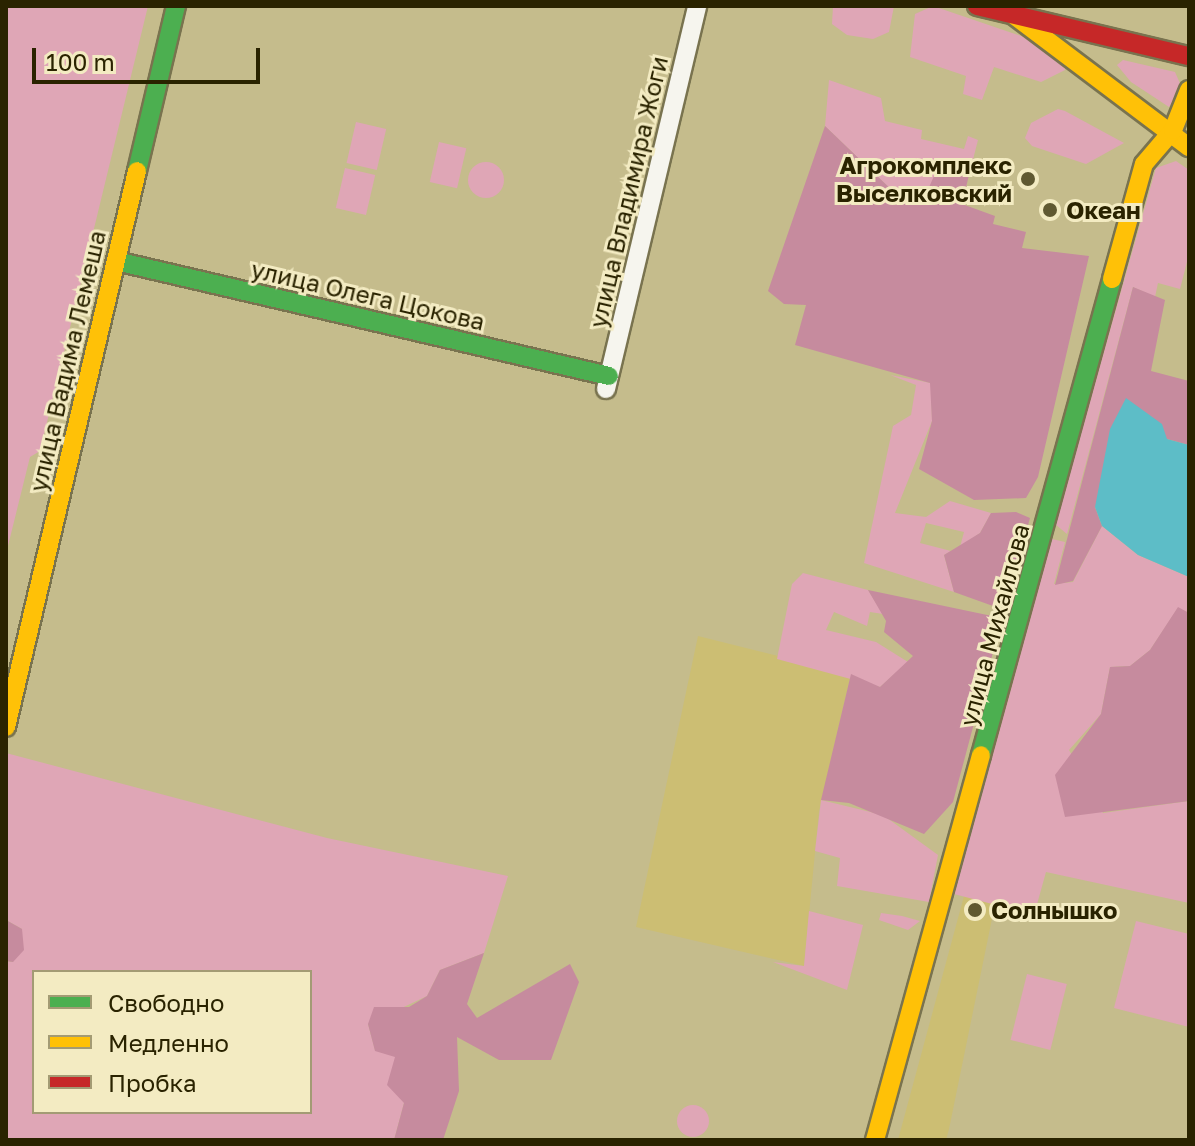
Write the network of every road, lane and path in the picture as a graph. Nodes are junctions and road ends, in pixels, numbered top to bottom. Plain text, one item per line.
1 (176, 6) edge
2 (697, 6) edge
3 (977, 6) edge
4 (1015, 16) junction
5 (1189, 56) edge
6 (1189, 90) edge
7 (1173, 130) junction
8 (1189, 147) edge
9 (116, 261) junction
10 (608, 382) joint
11 (6, 727) edge
12 (875, 1140) edge

1 - 9 street, улица Вадима Лемеша
2 - 10 street, улица Владимира Жоги
3 - 4 street
4 - 5 street
4 - 7 street
6 - 7 street, улица Михайлова
7 - 8 street
7 - 12 street, улица Михайлова
9 - 10 street, улица Олега Цокова
9 - 11 street, улица Вадима Лемеша

